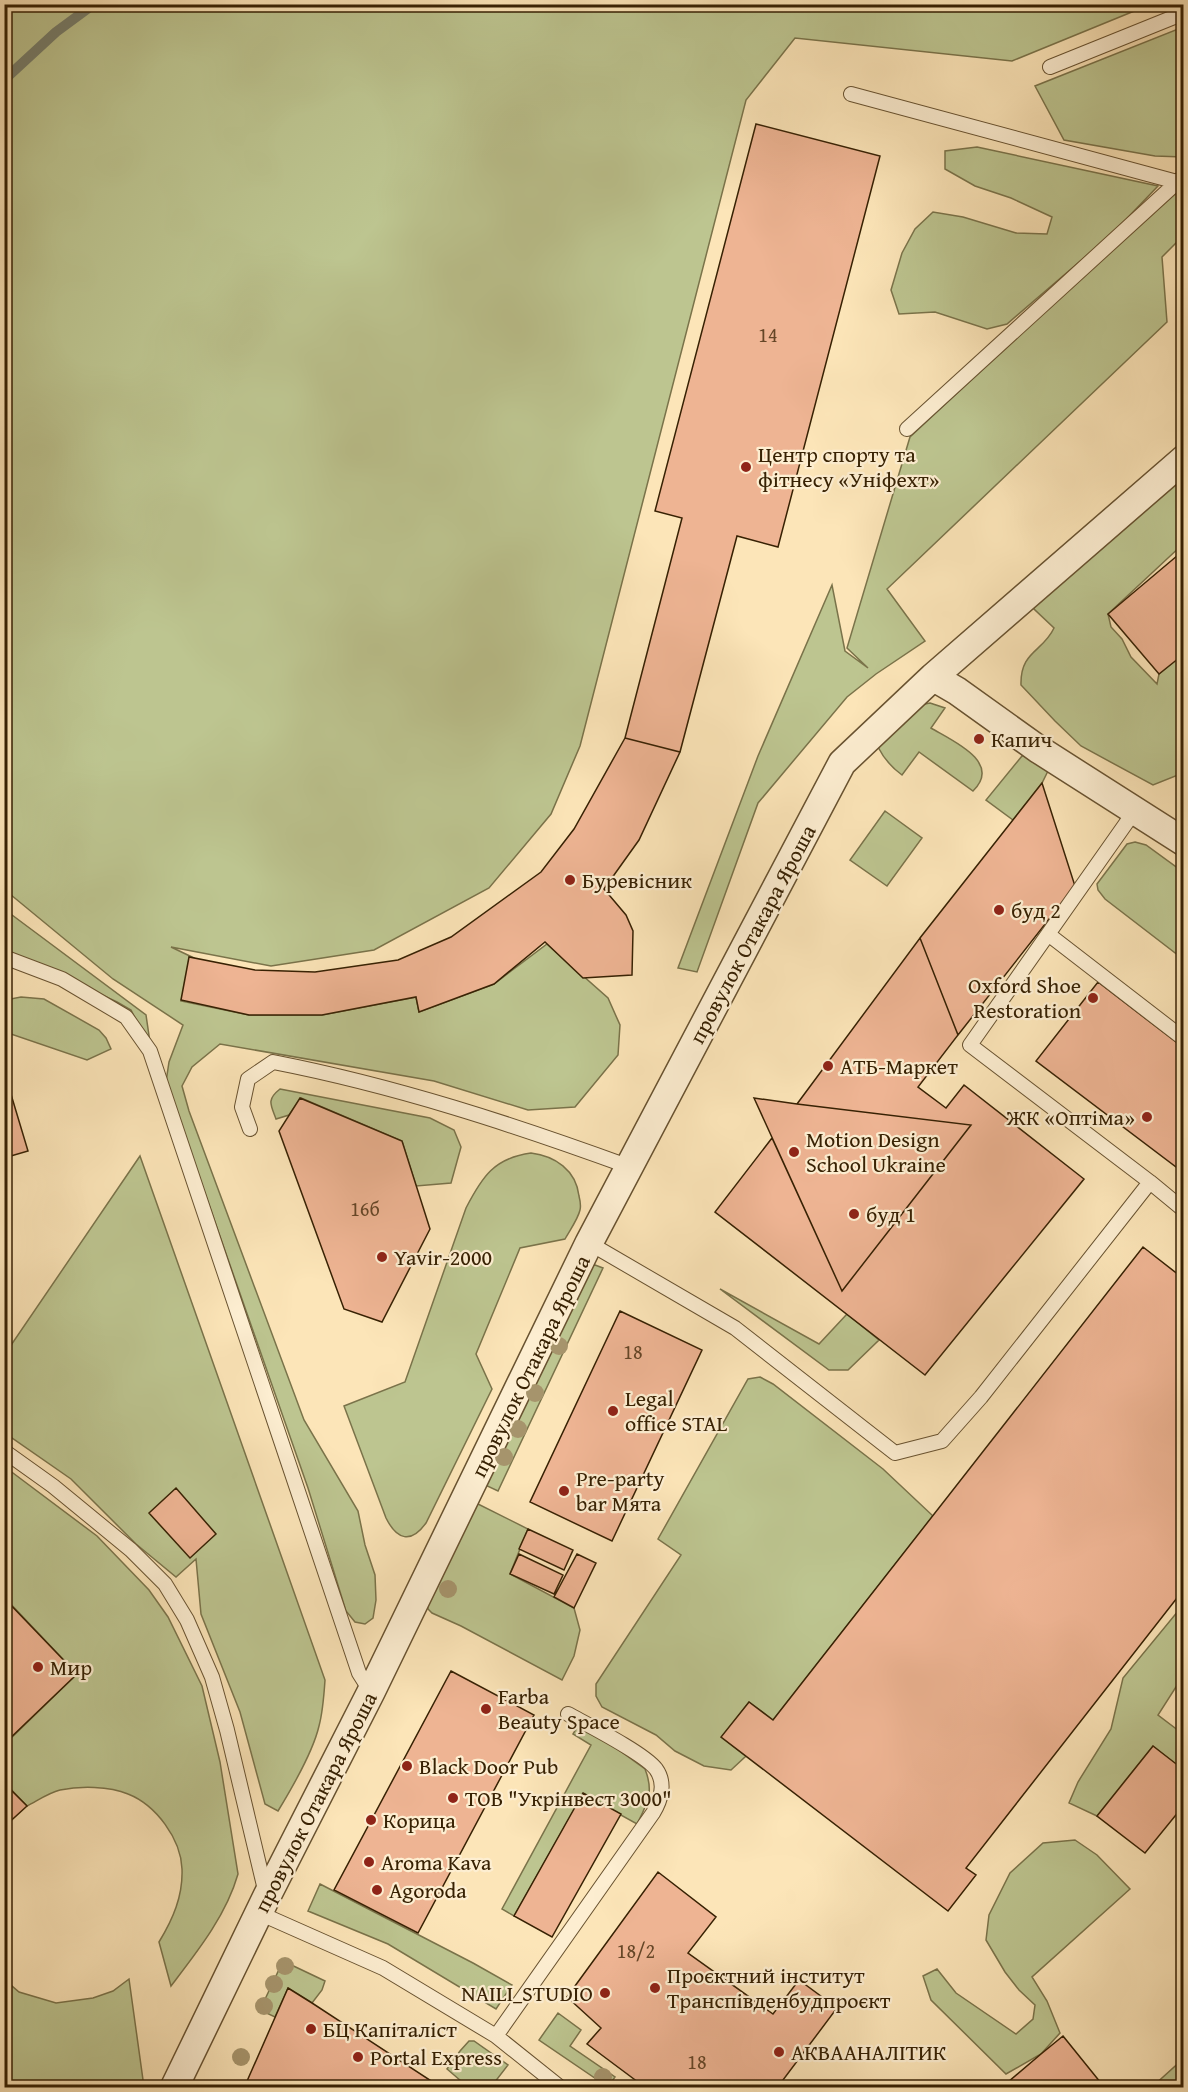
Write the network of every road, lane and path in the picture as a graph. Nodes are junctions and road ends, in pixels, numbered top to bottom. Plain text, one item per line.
1 (1184, 13) edge
2 (1050, 67) dead end
3 (851, 94) dead end
4 (1180, 178) edge
5 (907, 429) dead end
6 (1184, 459) edge
7 (933, 677) junction
8 (1134, 812) junction
9 (1184, 842) edge
10 (1048, 934) junction
11 (4, 957) edge
12 (1184, 1039) edge
13 (250, 1129) dead end
14 (630, 1167) junction
15 (1150, 1182) junction
16 (1184, 1210) edge
17 (590, 1244) junction
18 (4, 1451) edge
19 (371, 1692) junction
20 (568, 1714) dead end
21 (263, 1905) junction
22 (496, 2036) junction
23 (174, 2088) edge
24 (561, 2088) edge

1 - 2 lane
3 - 4 lane
4 - 5 lane
6 - 7 street, провулок Отакара Яроша
7 - 8 street
7 - 14 street, провулок Отакара Яроша
8 - 9 street
8 - 10 lane
10 - 12 lane
10 - 15 lane
11 - 19 lane
13 - 14 lane
14 - 17 street, провулок Отакара Яроша
15 - 16 lane
15 - 17 lane
17 - 19 street, провулок Отакара Яроша
18 - 21 lane
19 - 21 street, провулок Отакара Яроша
20 - 22 lane
21 - 22 lane
21 - 23 street, провулок Отакара Яроша
22 - 24 lane

